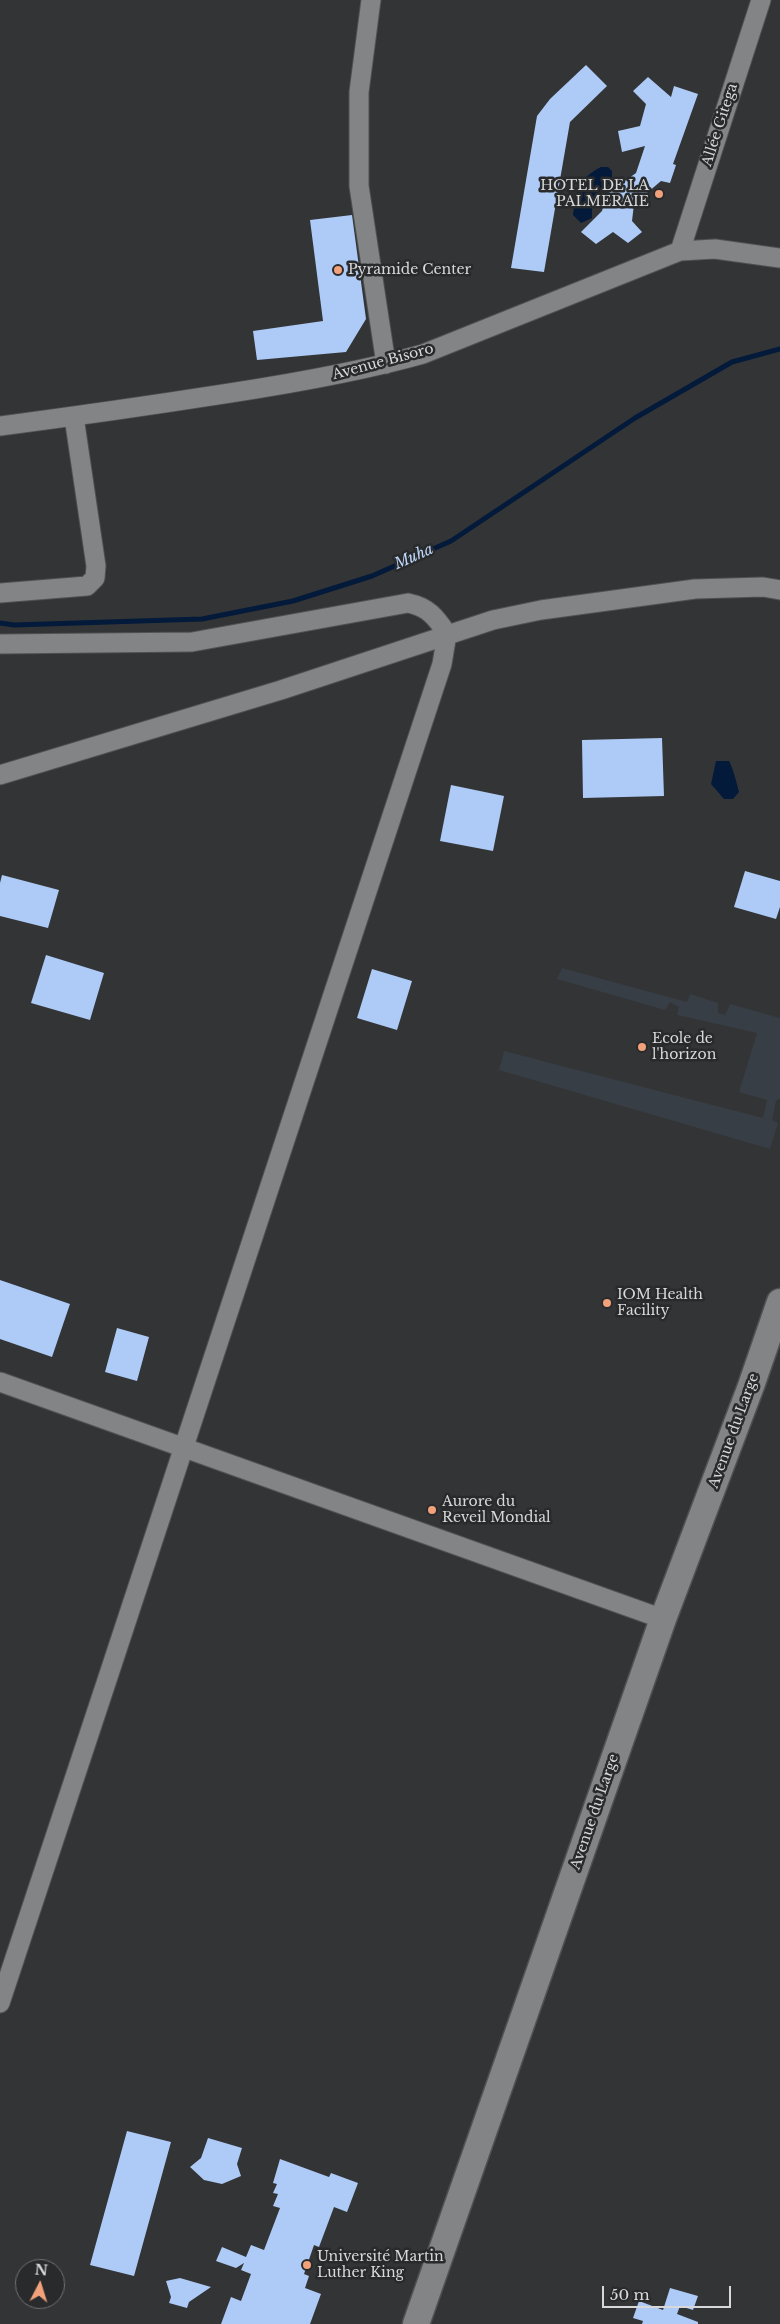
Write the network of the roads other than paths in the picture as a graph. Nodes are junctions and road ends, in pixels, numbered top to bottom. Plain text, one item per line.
1 (371, 0) edge
2 (761, 0) edge
3 (680, 251) junction
4 (780, 258) edge
5 (386, 364) junction
6 (74, 416) junction
7 (0, 426) edge
8 (780, 590) edge
9 (0, 593) edge
10 (447, 634) junction
11 (0, 644) edge
12 (0, 775) edge
13 (780, 1302) edge
14 (0, 1382) edge
15 (184, 1446) junction
16 (663, 1619) junction
17 (0, 2003) edge
18 (416, 2324) edge

1 - 5 street
2 - 3 street, Allée Gitega
3 - 4 street, Avenue Bisoro
3 - 5 street, Avenue Bisoro
5 - 6 street, Avenue Bisoro
6 - 7 street, Avenue Bisoro
6 - 9 street
8 - 10 street
10 - 11 street
10 - 12 street
10 - 15 street
13 - 16 main road, Avenue du Large
14 - 15 street
15 - 16 street
15 - 17 street
16 - 18 main road, Avenue du Large

